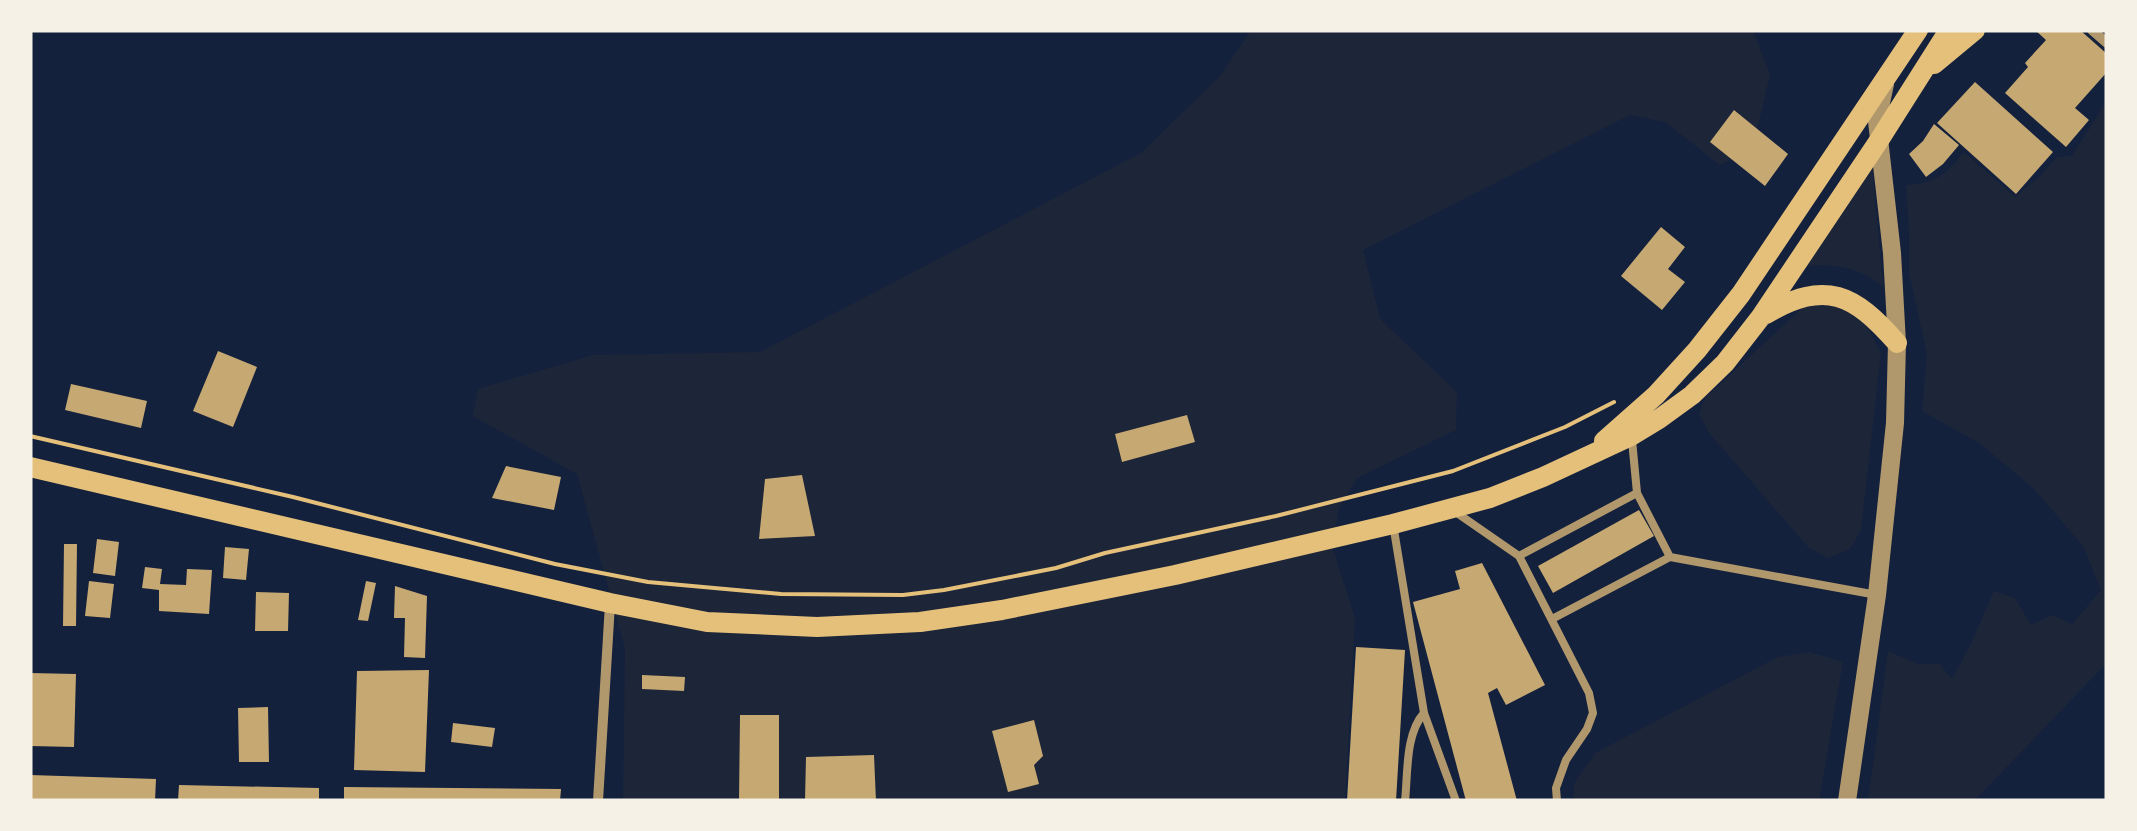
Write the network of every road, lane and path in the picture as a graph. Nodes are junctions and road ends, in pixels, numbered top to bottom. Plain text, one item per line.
1 (1918, 30) edge
2 (1949, 30) edge
3 (1975, 30) edge
4 (2092, 30) edge
5 (2107, 42) edge
6 (1921, 74) junction
7 (1886, 78) junction
8 (1878, 142) junction
9 (1760, 318) junction
10 (1897, 343) junction
11 (1616, 400) dead end
12 (30, 436) edge
13 (1631, 436) junction
14 (1587, 456) junction
15 (30, 467) edge
16 (1637, 493) junction
17 (1452, 510) junction
18 (1393, 524) junction
19 (1519, 556) junction
20 (1670, 557) junction
21 (1877, 596) junction
22 (610, 602) junction
23 (1552, 619) junction
24 (1424, 713) junction
25 (598, 801) edge
26 (1405, 801) edge
27 (1456, 801) edge
28 (1557, 801) edge
29 (1847, 801) edge

1 - 7 main road
2 - 6 main road
3 - 6 main road
4 - 5 street
6 - 8 main road
7 - 8 street
7 - 14 main road
8 - 9 main road
8 - 10 street
9 - 10 main road
9 - 13 main road
10 - 21 street
11 - 12 path
13 - 14 main road
13 - 16 lane
14 - 17 main road
15 - 22 main road
16 - 19 lane
16 - 20 lane
17 - 18 main road
17 - 19 lane
18 - 22 main road
18 - 24 lane
19 - 23 lane
20 - 21 lane
20 - 23 lane
21 - 29 street
22 - 25 street
23 - 28 lane
24 - 26 lane
24 - 27 lane

